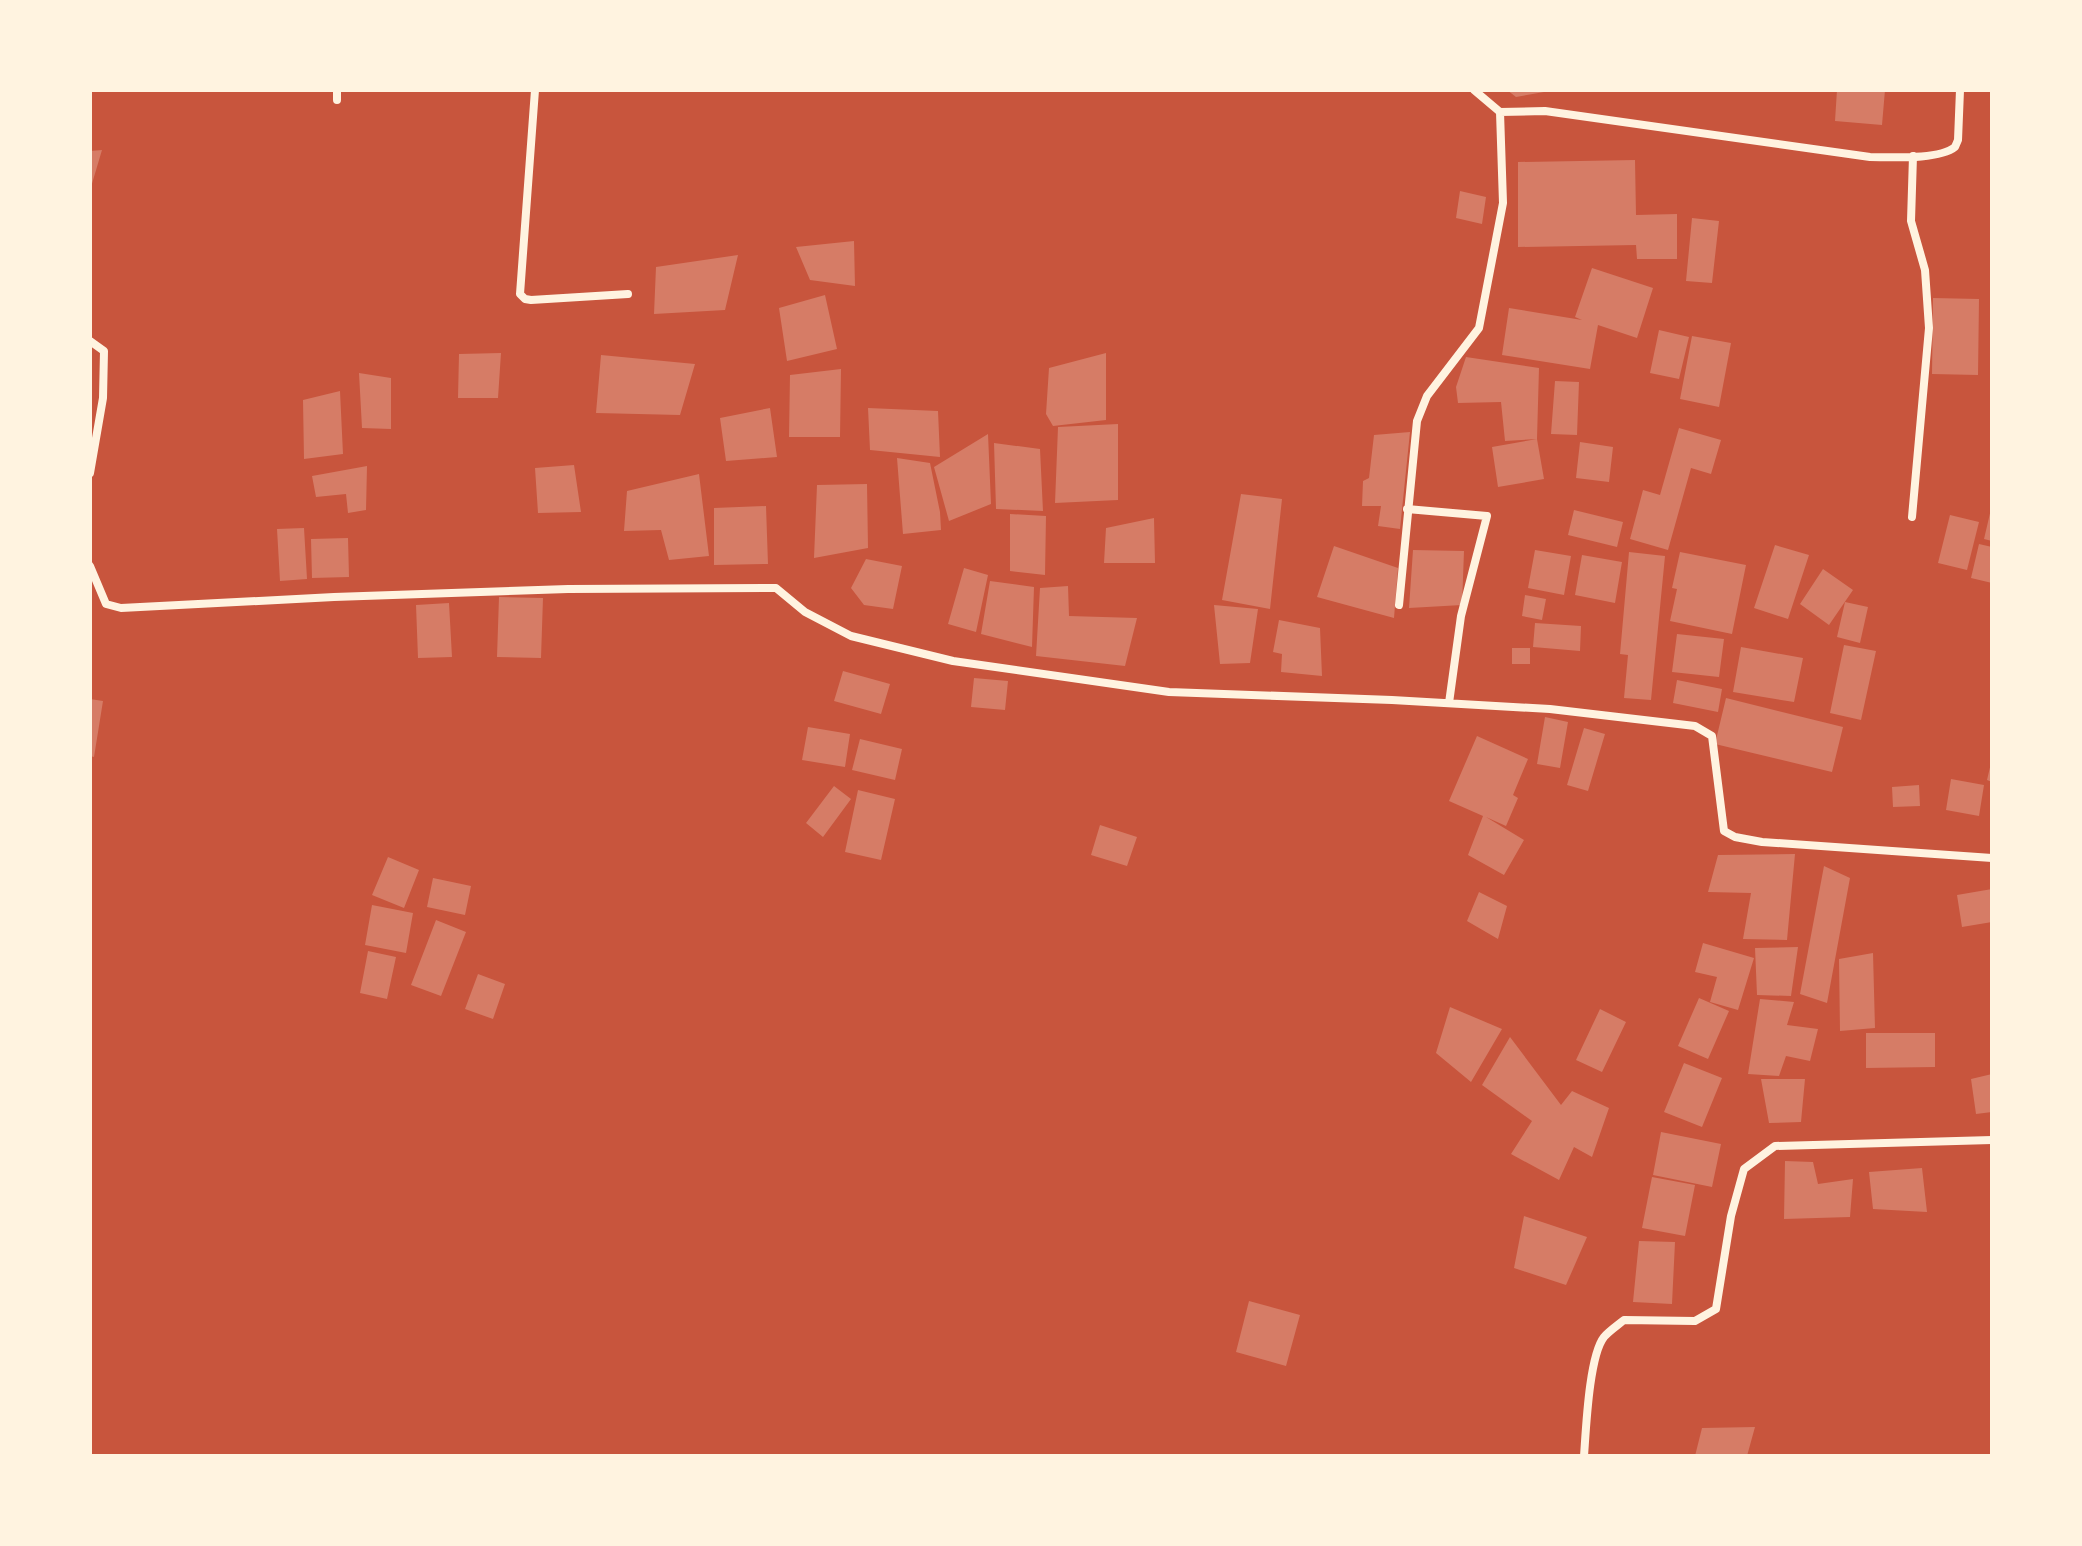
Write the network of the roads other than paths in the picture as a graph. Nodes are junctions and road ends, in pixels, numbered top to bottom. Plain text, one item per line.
1 (337, 90) edge
2 (535, 90) edge
3 (1474, 90) edge
4 (1960, 90) edge
5 (337, 100) dead end
6 (1500, 112) junction
7 (1913, 156) junction
8 (628, 294) dead end
9 (90, 341) edge
10 (90, 473) edge
11 (1407, 509) junction
12 (1912, 517) dead end
13 (90, 566) edge
14 (1399, 605) dead end
15 (1449, 703) junction
16 (1992, 858) edge
17 (1992, 1140) edge
18 (1584, 1456) edge

1 - 5 street
2 - 8 street
3 - 6 street
4 - 7 street
6 - 7 street
6 - 11 street
7 - 12 street
9 - 10 street
11 - 14 street
11 - 15 street
13 - 15 street
15 - 16 street
17 - 18 street

